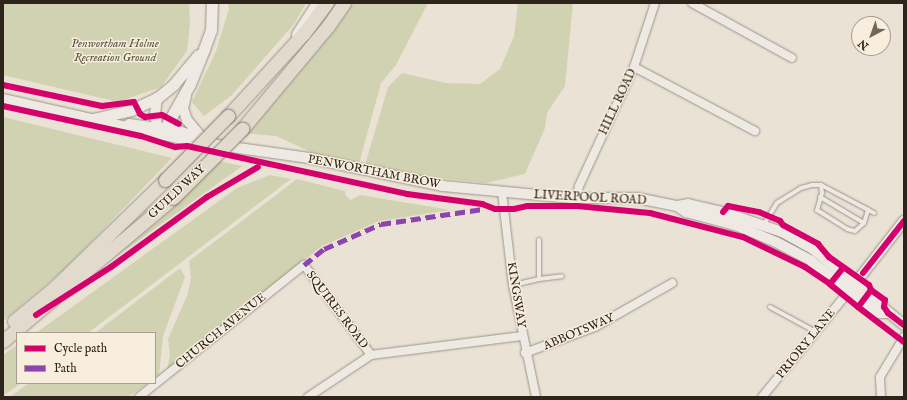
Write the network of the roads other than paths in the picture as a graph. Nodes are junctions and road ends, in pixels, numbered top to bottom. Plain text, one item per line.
1 (212, 3) edge
2 (317, 3) edge
3 (327, 3) edge
4 (344, 3) edge
5 (655, 3) edge
6 (692, 3) edge
7 (204, 49) junction
8 (282, 56) junction
9 (792, 58) dead end
10 (634, 67) junction
11 (190, 84) junction
12 (157, 98) junction
13 (3, 99) edge
14 (90, 120) junction
15 (162, 130) junction
16 (755, 130) dead end
17 (206, 142) junction
18 (821, 185) junction
19 (502, 192) junction
20 (820, 197) junction
21 (577, 198) junction
22 (868, 210) junction
23 (874, 213) dead end
24 (904, 221) edge
25 (864, 223) junction
26 (761, 230) junction
27 (539, 240) dead end
28 (304, 265) joint
29 (562, 276) dead end
30 (539, 279) junction
31 (672, 283) dead end
32 (513, 285) junction
33 (851, 288) junction
34 (770, 307) dead end
35 (904, 325) edge
36 (3, 329) edge
37 (817, 332) junction
38 (522, 336) junction
39 (904, 337) edge
40 (3, 341) edge
41 (525, 353) junction
42 (371, 355) junction
43 (156, 383) edge
44 (155, 384) edge
45 (139, 397) edge
46 (308, 397) edge
47 (536, 397) edge
48 (762, 397) edge
49 (881, 397) edge

1 - 7 main road
2 - 8 main road
3 - 8 highway, GUILD WAY
4 - 40 highway, GUILD WAY, bridge
5 - 10 street, HILL ROAD
6 - 9 street
7 - 11 main road
7 - 12 main road
8 - 36 highway, GUILD WAY, bridge
10 - 16 street
10 - 21 street, HILL ROAD
11 - 15 main road
11 - 17 street
12 - 14 main road
12 - 15 street
13 - 14 main road
14 - 15 main road
15 - 17 street
17 - 19 street, PENWORTHAM BROW
18 - 20 lane
18 - 22 lane
18 - 26 lane
19 - 21 street, LIVERPOOL ROAD
19 - 32 street, KINGSWAY
20 - 25 lane
20 - 25 lane
21 - 26 street, LIVERPOOL ROAD
22 - 23 lane
22 - 25 lane
24 - 33 street
26 - 33 street, LIVERPOOL ROAD
27 - 30 lane
28 - 42 street, SQUIRES ROAD
28 - 43 street, CHURCH AVENUE
29 - 30 lane
30 - 32 lane
31 - 41 street, ABBOTSWAY
32 - 38 street, KINGSWAY
33 - 35 street, LIVERPOOL ROAD
33 - 37 street, PRIORY LANE
34 - 37 lane
37 - 48 street, PRIORY LANE
38 - 41 street, KINGSWAY
38 - 42 street
39 - 49 street
41 - 47 street, KINGSWAY
42 - 46 street
44 - 45 street, CHURCH AVENUE

